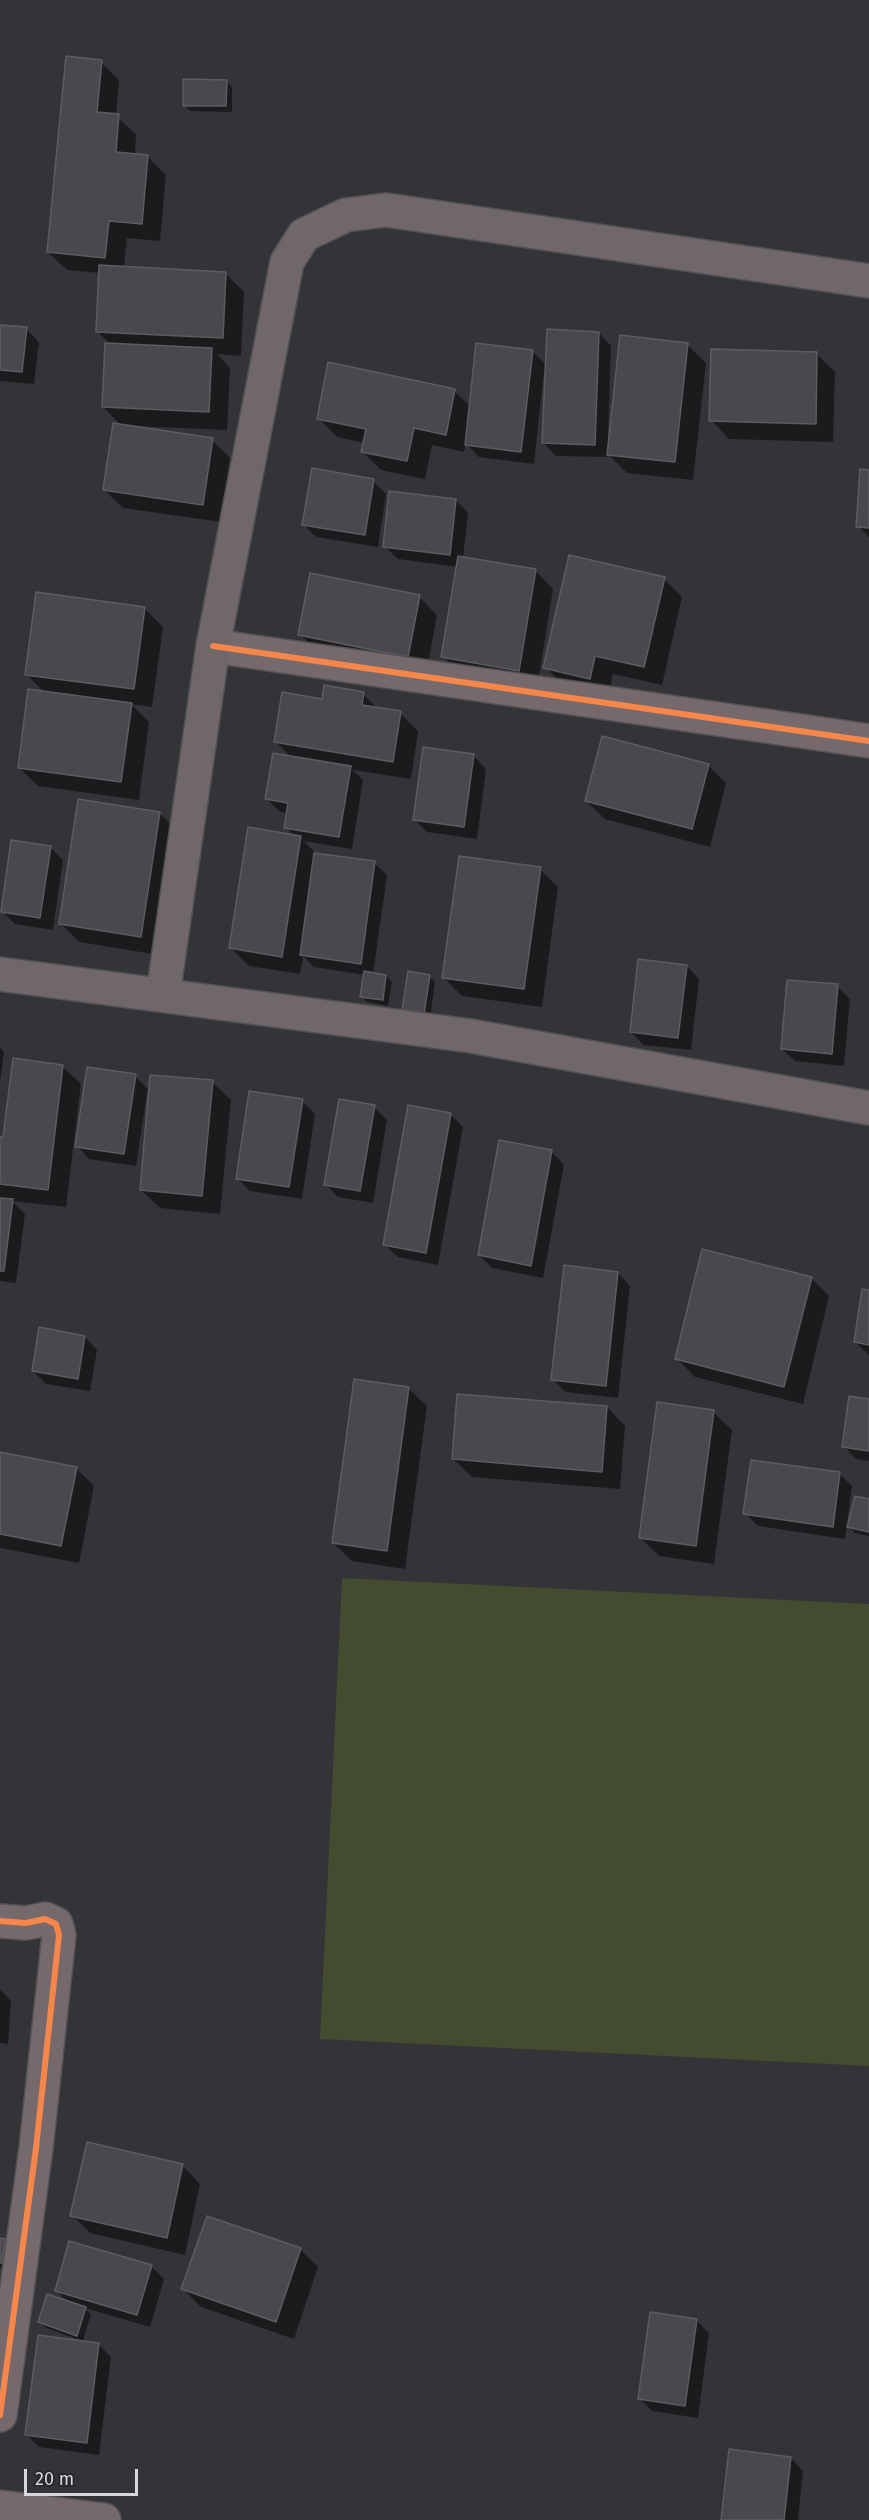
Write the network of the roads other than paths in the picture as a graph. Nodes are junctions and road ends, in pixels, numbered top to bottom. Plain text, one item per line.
1 (869, 282) edge
2 (213, 646) junction
3 (869, 741) edge
4 (0, 974) edge
5 (163, 994) junction
6 (869, 1108) edge
7 (0, 1921) edge
8 (0, 2415) edge
9 (0, 2507) edge
10 (104, 2520) edge

1 - 2 highway
2 - 3 street
2 - 5 highway
4 - 5 highway
5 - 6 highway
7 - 8 street
9 - 10 street

